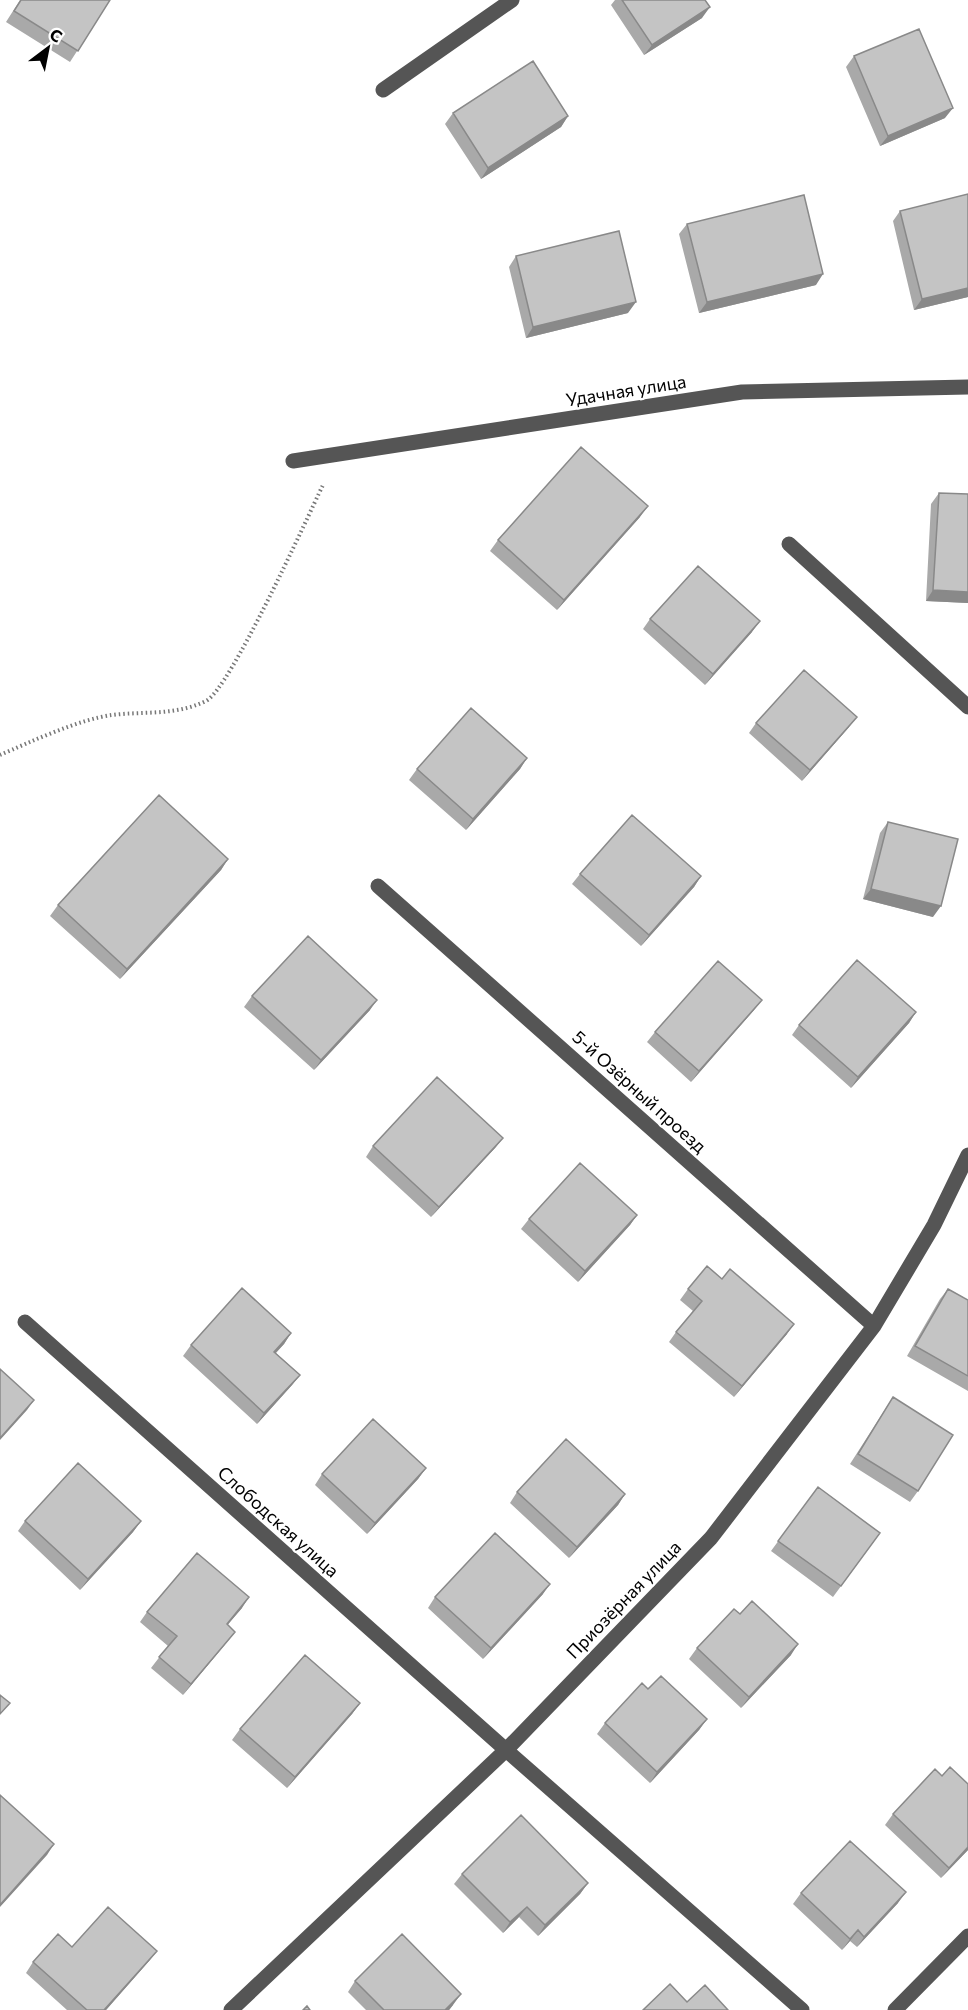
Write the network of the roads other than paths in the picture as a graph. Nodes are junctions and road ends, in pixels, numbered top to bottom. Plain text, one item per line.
1 (512, 0) edge
2 (383, 90) dead end
3 (968, 387) edge
4 (293, 461) dead end
5 (789, 544) dead end
6 (968, 707) edge
7 (378, 886) dead end
8 (968, 1155) edge
9 (25, 1322) dead end
10 (874, 1326) junction
11 (506, 1750) junction
12 (968, 1936) edge
13 (231, 2010) edge
14 (802, 2010) edge
15 (895, 2010) edge

1 - 2 street
3 - 4 street, Удачная улица
5 - 6 street
7 - 10 street, 5-й Озёрный проезд
8 - 10 street, Приозёрная улица
9 - 11 street, Слободская улица
10 - 11 street, Приозёрная улица
11 - 13 street, Приозёрная улица
11 - 14 street, Слободская улица
12 - 15 street

